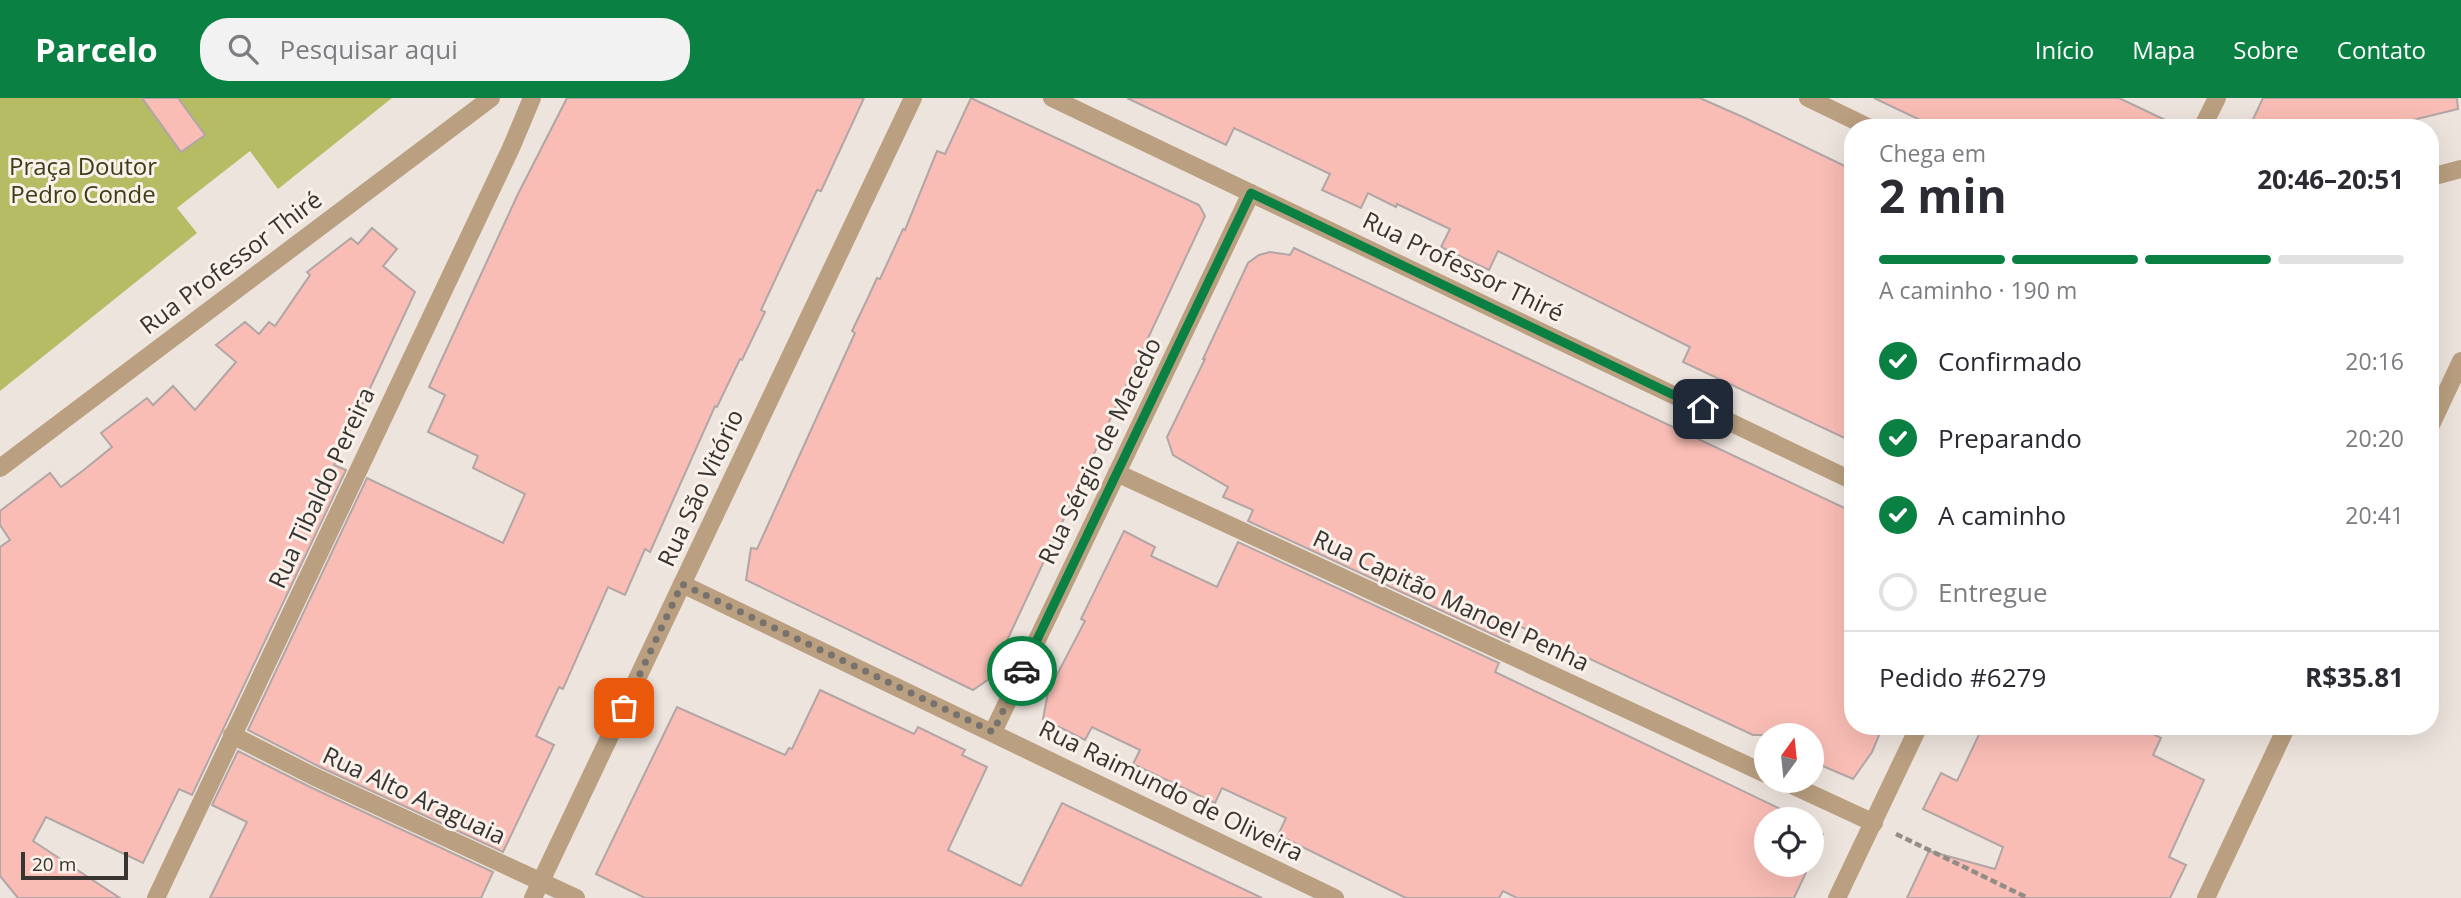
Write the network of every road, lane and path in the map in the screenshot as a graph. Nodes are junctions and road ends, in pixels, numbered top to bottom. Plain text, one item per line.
1 (491, 98) edge
2 (531, 98) edge
3 (913, 98) edge
4 (1052, 98) edge
5 (1808, 98) edge
6 (2217, 98) edge
7 (1851, 119) edge
8 (2206, 119) edge
9 (2461, 169) edge
10 (2439, 175) edge
11 (1251, 193) junction
12 (2461, 361) edge
13 (2439, 408) edge
14 (0, 468) edge
15 (1117, 473) junction
16 (1844, 477) edge
17 (682, 584) junction
18 (993, 732) junction
19 (232, 735) junction
20 (1915, 735) edge
21 (2283, 735) edge
22 (1754, 768) edge
23 (1808, 793) edge
24 (1874, 824) junction
25 (537, 890) edge
26 (156, 898) edge
27 (576, 898) edge
28 (1335, 898) edge
29 (1838, 898) edge
30 (2028, 898) edge
31 (2206, 898) edge

1 - 14 street, Rua Professor Thiré
2 - 19 street, Rua Tibaldo Pereira
3 - 17 street, Rua São Vitório
4 - 11 street, Rua Professor Thiré
5 - 7 street
6 - 8 street
9 - 10 street
11 - 15 street, Rua Sérgio de Macedo
11 - 16 street, Rua Professor Thiré
12 - 13 street
15 - 18 street, Rua Sérgio de Macedo
15 - 22 street, Rua Capitão Manoel Penha
17 - 18 street, Rua Raimundo de Oliveira
17 - 25 street, Rua São Vitório
18 - 28 street, Rua Raimundo de Oliveira
19 - 25 street, Rua Alto Araguaia
19 - 26 street, Rua Tibaldo Pereira
20 - 24 street
21 - 31 street
23 - 24 street
24 - 29 street
24 - 30 path
25 - 27 street, Rua Alto Araguaia

